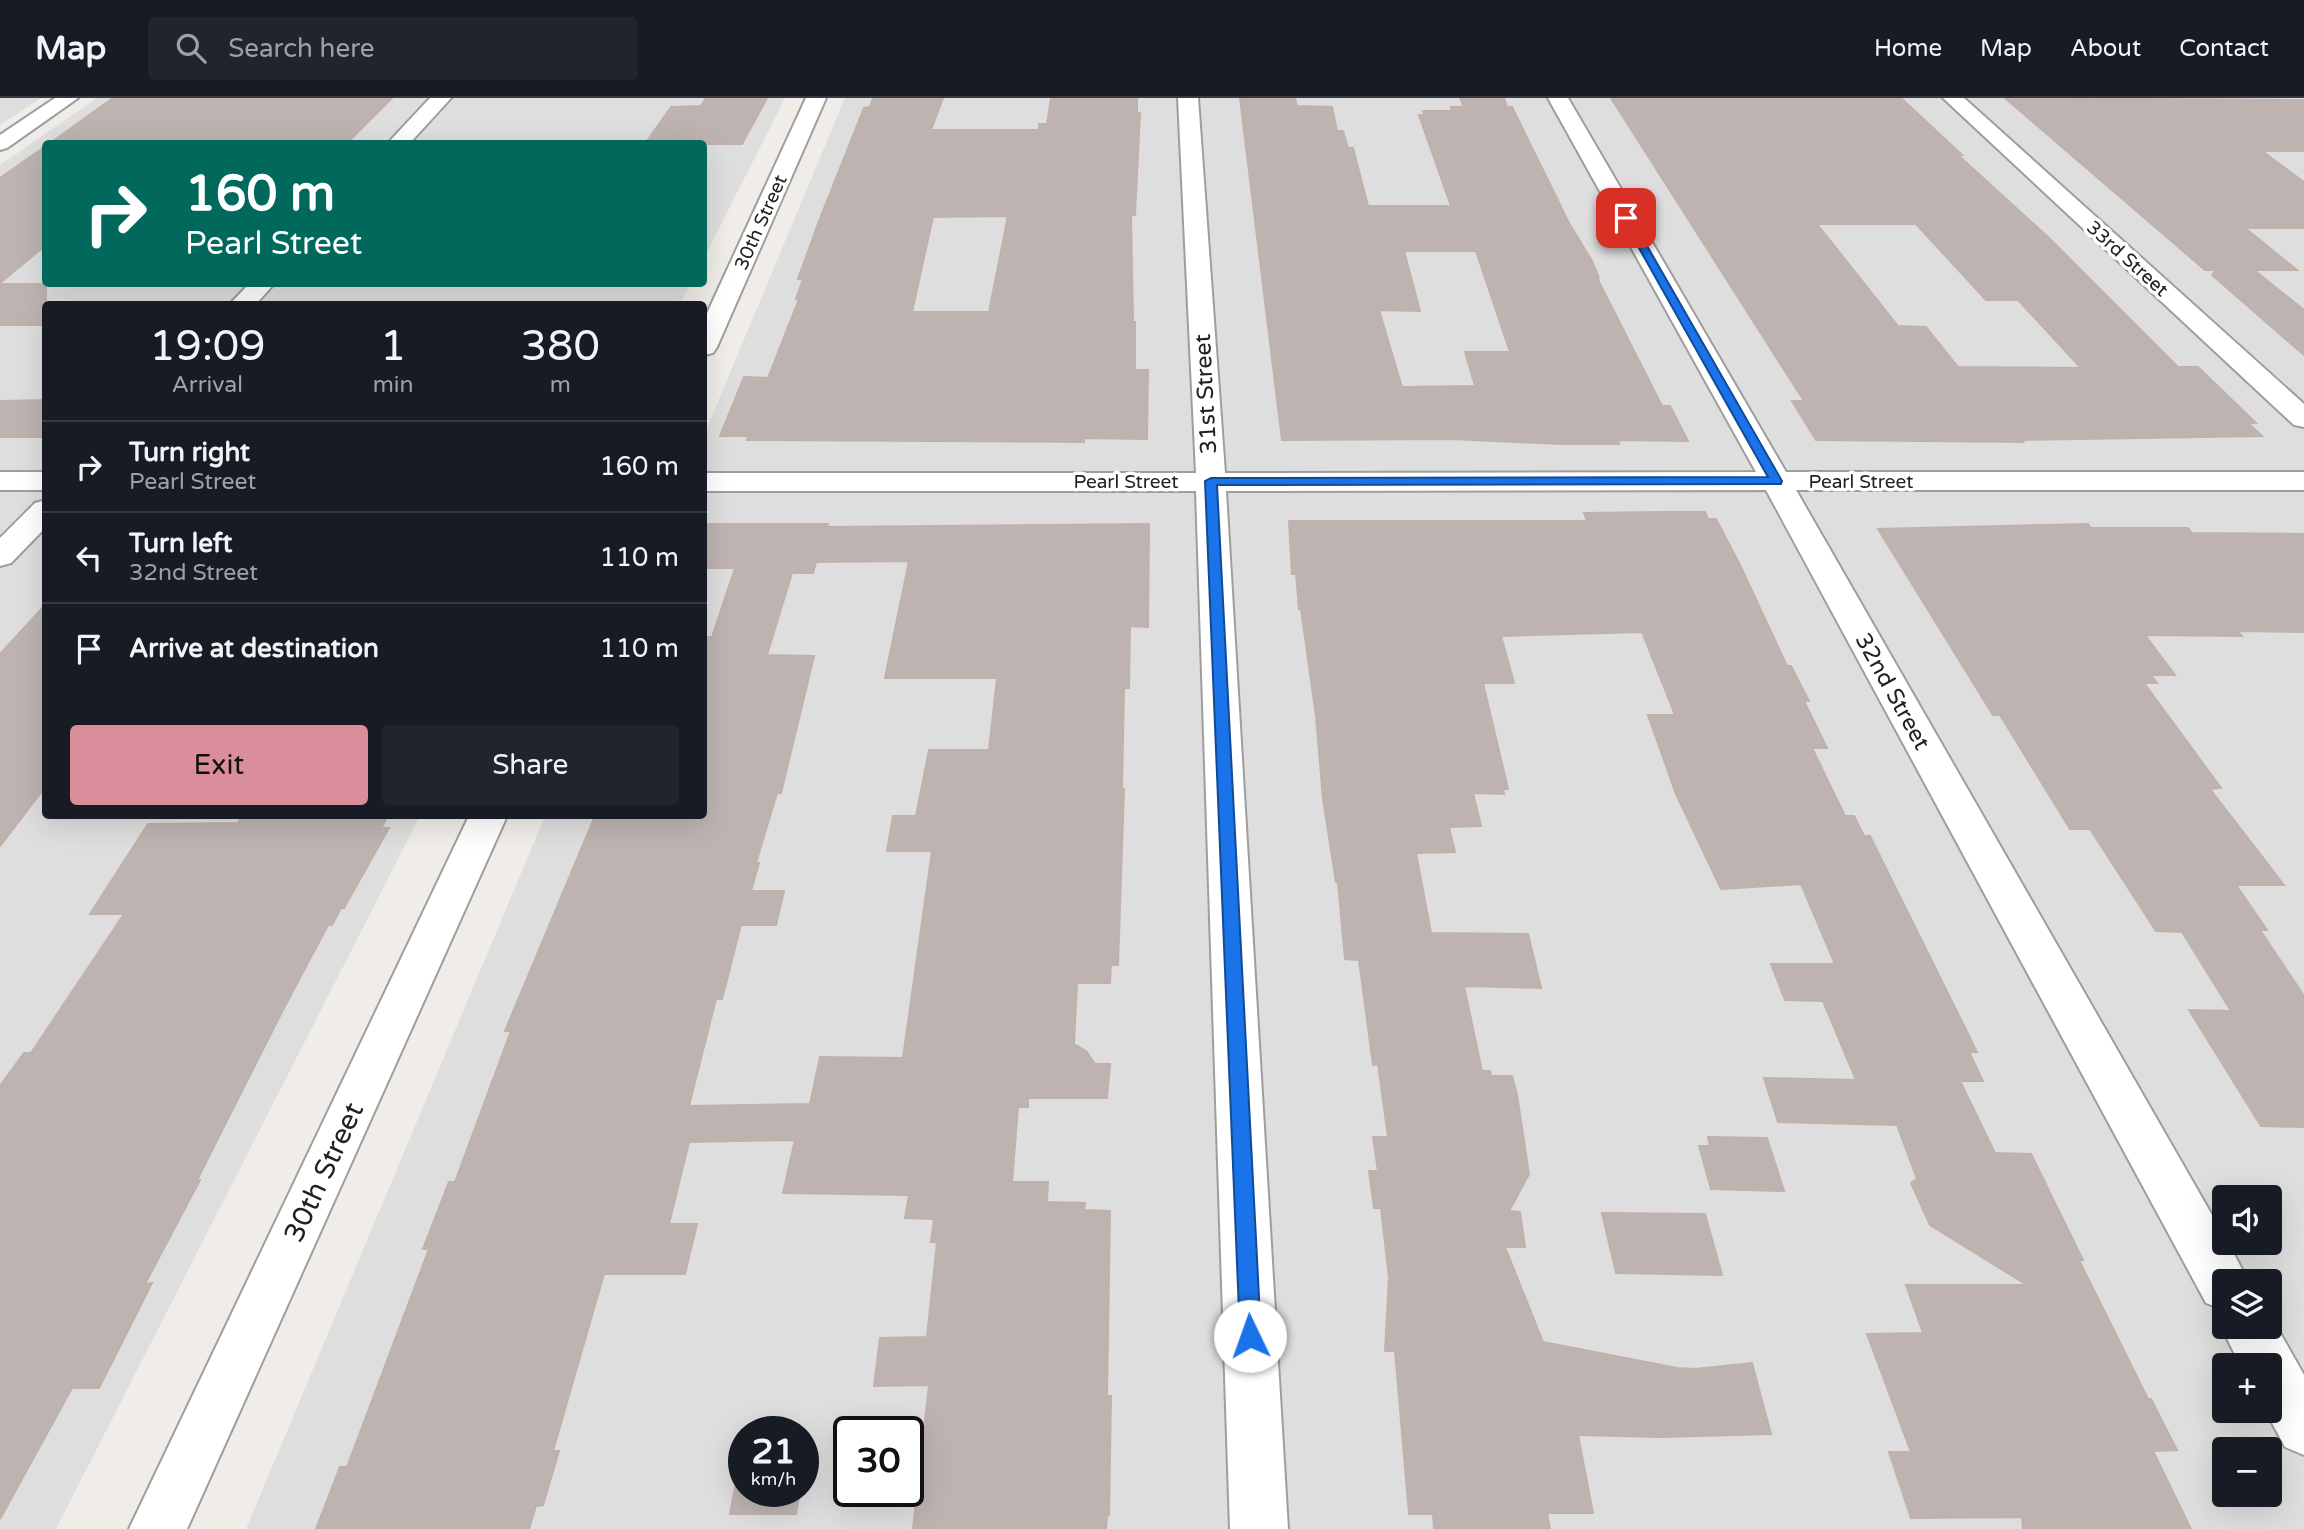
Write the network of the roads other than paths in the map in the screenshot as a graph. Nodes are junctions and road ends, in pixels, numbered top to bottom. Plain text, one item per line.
1 (68, 98) edge
2 (441, 98) edge
3 (816, 98) edge
4 (1188, 98) edge
5 (1558, 98) edge
6 (1953, 98) edge
7 (401, 140) edge
8 (0, 144) edge
9 (259, 287) edge
10 (245, 301) edge
11 (707, 340) edge
12 (2304, 419) edge
13 (0, 481) edge
14 (42, 481) edge
15 (1211, 481) junction
16 (1776, 481) junction
17 (2304, 481) edge
18 (707, 482) edge
19 (42, 513) edge
20 (0, 556) edge
21 (487, 819) edge
22 (2215, 1269) edge
23 (2282, 1389) edge
24 (2304, 1428) edge
25 (158, 1529) edge
26 (1259, 1529) edge

1 - 8 street
2 - 7 street
3 - 11 street, 30th Street
4 - 15 street, 31st Street
5 - 16 street, 32nd Street
6 - 12 street, 33rd Street
9 - 10 street
13 - 14 street
15 - 16 street, Pearl Street
15 - 18 street, Pearl Street
15 - 26 street, 31st Street
16 - 17 street, Pearl Street
16 - 22 street, 32nd Street
19 - 20 street
21 - 25 street, 30th Street
23 - 24 street

